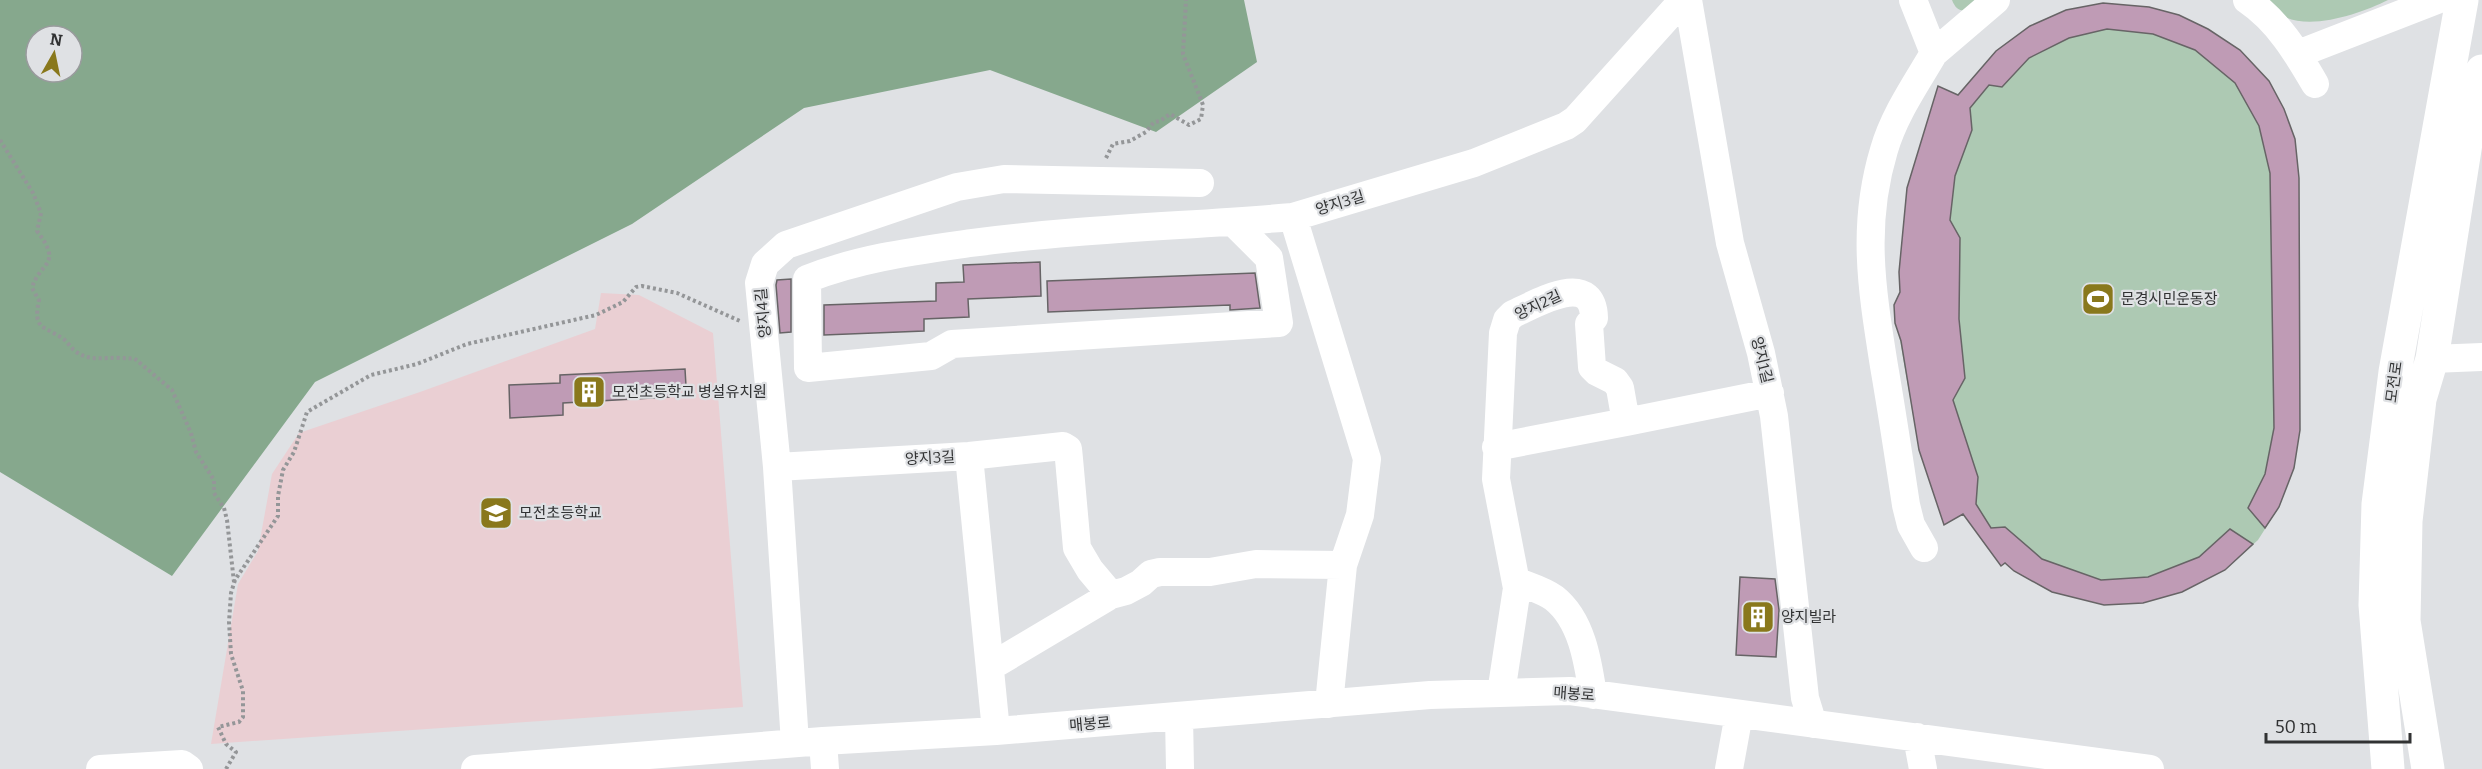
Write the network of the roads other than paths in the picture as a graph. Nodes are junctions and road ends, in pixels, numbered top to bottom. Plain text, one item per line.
1 (1683, 0) edge
2 (1688, 0) edge
3 (1913, 0) edge
4 (1996, 0) edge
5 (2247, 0) edge
6 (2437, 0) edge
7 (2462, 0) edge
8 (1934, 53) junction
9 (2298, 54) junction
10 (2482, 70) edge
11 (2315, 84) dead end
12 (1200, 183) dead end
13 (1293, 217) junction
14 (1233, 222) junction
15 (2482, 357) edge
16 (2432, 359) junction
17 (767, 368) junction
18 (808, 368) junction
19 (1770, 393) junction
20 (1626, 422) junction
21 (1496, 447) junction
22 (969, 456) junction
23 (777, 467) junction
24 (1924, 548) dead end
25 (1343, 565) junction
26 (1516, 581) junction
27 (1111, 595) junction
28 (990, 667) junction
29 (1501, 693) junction
30 (1593, 695) junction
31 (1329, 704) junction
32 (1739, 714) junction
33 (1179, 716) junction
34 (1813, 724) junction
35 (996, 731) junction
36 (1917, 737) junction
37 (809, 742) junction
38 (100, 769) edge
39 (189, 769) edge
40 (475, 769) edge
41 (825, 769) edge
42 (1180, 769) edge
43 (1729, 769) edge
44 (1923, 769) edge
45 (2145, 769) edge
46 (2388, 769) edge
47 (2428, 769) edge

1 - 13 street, 양지3길
2 - 19 street, 양지1길
3 - 8 street
4 - 8 street
5 - 9 street
6 - 9 street
7 - 46 main road, 모전로
8 - 24 street
9 - 11 street
10 - 16 main road, 모전로
12 - 17 street, 양지4길
13 - 14 street, 양지3길
13 - 25 street
14 - 18 street, 양지3길
14 - 18 street
15 - 16 street
16 - 47 main road, 모전로
17 - 18 street
17 - 23 street, 양지4길
19 - 20 street
19 - 34 street, 양지1길
20 - 21 street
20 - 21 street, 양지2길
21 - 26 street, 양지2길
22 - 23 street, 양지3길
22 - 27 street, 양지3길
22 - 28 street
23 - 37 street, 양지4길
25 - 27 street
25 - 31 street
26 - 29 street, 양지2길
26 - 30 street
27 - 28 street
28 - 35 street
29 - 30 street, 매봉로
29 - 31 street, 매봉로
30 - 32 street, 매봉로
31 - 33 street, 매봉로
32 - 34 street, 매봉로
32 - 43 street
33 - 35 street, 매봉로
33 - 42 street
34 - 36 street, 매봉로
35 - 37 street, 매봉로
36 - 44 street
36 - 45 street, 매봉로
37 - 40 street, 매봉로
37 - 41 street, 양지4길
38 - 39 street

